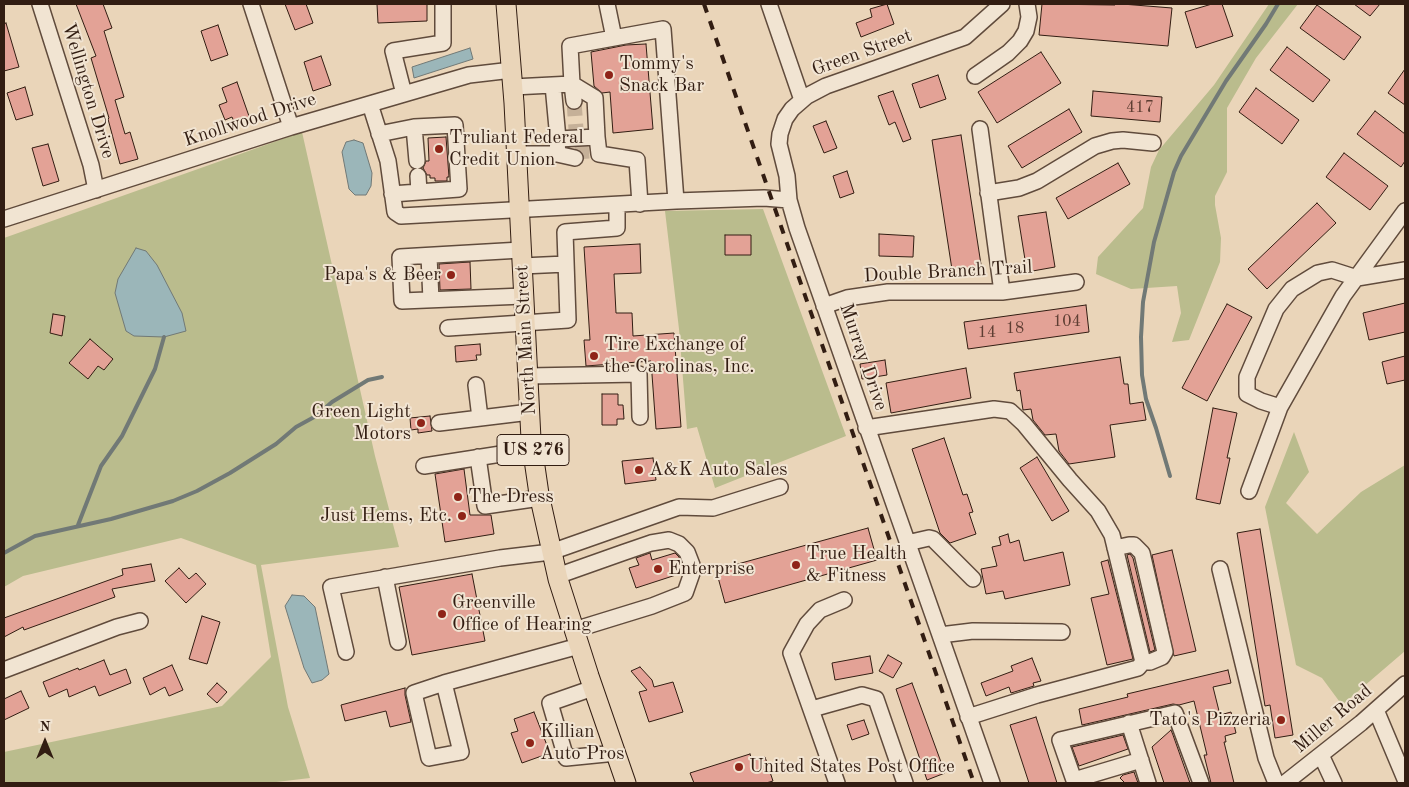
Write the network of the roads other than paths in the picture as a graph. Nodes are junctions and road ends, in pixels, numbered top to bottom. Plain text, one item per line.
1 (40, 4) edge
2 (251, 4) edge
3 (443, 4) edge
4 (506, 4) edge
5 (607, 4) edge
6 (769, 4) edge
7 (1002, 4) edge
8 (1026, 4) edge
9 (614, 38) junction
10 (975, 76) dead end
11 (512, 79) junction
12 (572, 84) junction
13 (553, 85) junction
14 (404, 94) junction
15 (802, 100) junction
16 (574, 101) tunnel mouth
17 (370, 104) junction
18 (291, 127) junction
19 (414, 127) junction
20 (980, 129) dead end
21 (379, 134) junction
22 (598, 137) junction
23 (1153, 143) dead end
24 (558, 146) junction
25 (582, 149) junction
26 (516, 154) junction
27 (96, 190) junction
28 (419, 192) junction
29 (988, 193) junction
30 (392, 194) junction
31 (789, 200) junction
32 (676, 201) junction
33 (640, 204) junction
34 (617, 205) junction
35 (518, 210) junction
36 (1405, 211) edge
37 (4, 219) edge
38 (429, 256) junction
39 (521, 258) junction
40 (566, 264) junction
41 (1405, 270) edge
42 (1357, 278) junction
43 (1076, 282) dead end
44 (1002, 292) junction
45 (523, 296) junction
46 (431, 300) junction
47 (824, 306) junction
48 (524, 323) junction
49 (448, 328) dead end
50 (528, 376) junction
51 (476, 385) dead end
52 (1280, 407) junction
53 (530, 412) junction
54 (640, 417) dead end
55 (480, 418) junction
56 (440, 423) dead end
57 (866, 428) junction
58 (533, 449) junction
59 (478, 457) junction
60 (424, 466) dead end
61 (780, 487) dead end
62 (1249, 491) dead end
63 (540, 498) junction
64 (907, 543) junction
65 (1115, 548) junction
66 (551, 552) junction
67 (1220, 569) dead end
68 (557, 576) junction
69 (385, 577) junction
70 (973, 579) dead end
71 (844, 600) dead end
72 (140, 621) dead end
73 (1062, 632) dead end
74 (940, 635) junction
75 (577, 638) junction
76 (398, 642) dead end
77 (346, 652) dead end
78 (1143, 662) junction
79 (4, 670) edge
80 (444, 684) junction
81 (1405, 684) edge
82 (593, 688) junction
83 (812, 709) junction
84 (1376, 710) junction
85 (968, 717) junction
86 (1129, 723) junction
87 (616, 752) junction
88 (1321, 755) junction
89 (1141, 760) junction
90 (1405, 779) edge
91 (1075, 782) edge
92 (626, 783) edge
93 (837, 783) edge
94 (905, 783) edge
95 (992, 783) edge
96 (1148, 783) edge
97 (1200, 783) edge
98 (1276, 783) edge
99 (1285, 783) edge
100 (1334, 783) edge

1 - 27 street, Wellington Drive
2 - 18 street
3 - 14 street
4 - 11 main road, North Main Street / US 276
5 - 9 street
6 - 15 street
7 - 15 street, Green Street
8 - 10 street
9 - 12 street
9 - 32 street
11 - 13 street, Knollwood Drive
11 - 14 street, Knollwood Drive
11 - 26 main road, North Main Street / US 276
12 - 13 street, Knollwood Drive
12 - 16 street
12 - 22 street
13 - 24 street
14 - 17 street, Knollwood Drive
15 - 31 street, Green Street
17 - 18 street, Knollwood Drive
17 - 21 street
18 - 27 street, Knollwood Drive
19 - 21 street
19 - 28 street
19 - 28 street
20 - 29 street
21 - 30 street
22 - 25 street
22 - 25 street
23 - 29 street
24 - 25 street
24 - 26 street
25 - 33 street
26 - 35 main road, North Main Street / US 276
27 - 37 street, Knollwood Drive
28 - 30 street
29 - 44 street
30 - 35 street
31 - 32 street
31 - 47 street, Murray Drive
32 - 33 street
33 - 34 street
34 - 35 street
34 - 40 street
35 - 39 main road, North Main Street / US 276
36 - 42 street
38 - 39 street
38 - 46 street
38 - 46 street
39 - 40 street
39 - 45 main road, North Main Street / US 276
40 - 48 street
41 - 42 street
42 - 52 street
42 - 52 street
43 - 44 street, Double Branch Trail
44 - 47 street, Double Branch Trail
45 - 46 street
45 - 48 main road, North Main Street / US 276
47 - 57 street, Murray Drive
48 - 49 street
48 - 50 main road, North Main Street / US 276
50 - 53 main road, North Main Street / US 276
50 - 54 street
51 - 55 street
52 - 62 street
53 - 55 street
53 - 58 main road, North Main Street / US 276
55 - 56 street
57 - 64 street, Murray Drive
57 - 65 street
58 - 59 street
58 - 63 main road, North Main Street / US 276
59 - 60 street
59 - 63 street
61 - 66 street
63 - 66 main road, North Main Street / US 276
64 - 70 street
64 - 74 street, Murray Drive
65 - 78 street
65 - 78 street
66 - 68 main road, North Main Street / US 276
66 - 69 street
67 - 98 street
68 - 75 main road, North Main Street / US 276
68 - 75 street
69 - 76 street
69 - 77 street
71 - 83 street
72 - 79 street
73 - 74 street
74 - 85 street, Murray Drive
75 - 80 street
75 - 82 main road, North Main Street / US 276
78 - 85 street
80 - 80 street
81 - 84 street, Miller Road
82 - 87 main road, North Main Street / US 276
82 - 87 street
83 - 93 street
83 - 94 street
84 - 88 street, Miller Road
84 - 90 street
85 - 95 street, Murray Drive
86 - 89 street
86 - 91 street
86 - 97 street
87 - 92 main road, North Main Street / US 276
88 - 99 street, Miller Road
88 - 100 street
89 - 91 street
89 - 96 street

